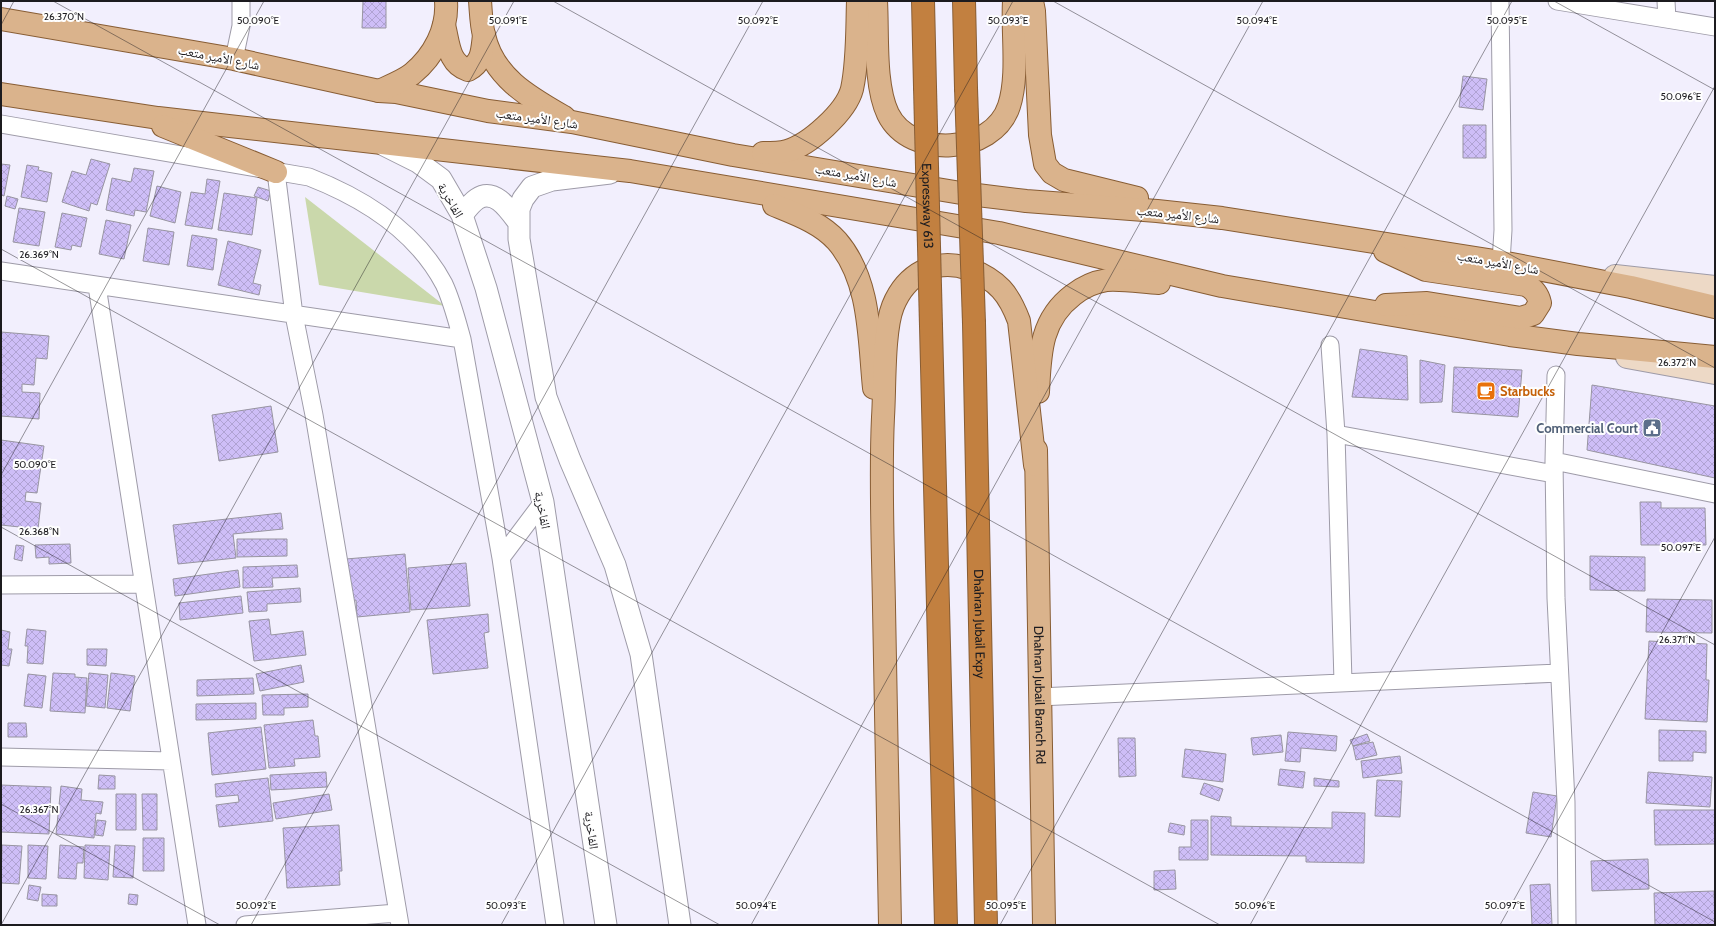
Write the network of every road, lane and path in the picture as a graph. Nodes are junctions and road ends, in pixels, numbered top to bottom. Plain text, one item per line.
1 (241, 1) edge
2 (446, 1) edge
3 (480, 1) edge
4 (858, 1) edge
5 (876, 1) edge
6 (923, 1) edge
7 (964, 1) edge
8 (1014, 1) edge
9 (1032, 1) edge
10 (1500, 1) edge
11 (1557, 1) edge
12 (1666, 1) edge
13 (1, 19) edge
14 (1666, 19) junction
15 (444, 25) junction
16 (1715, 27) edge
17 (484, 35) junction
18 (234, 59) junction
19 (379, 91) junction
20 (2, 95) edge
21 (134, 114) junction
22 (572, 122) junction
23 (1, 124) edge
24 (378, 142) junction
25 (733, 155) junction
26 (630, 171) junction
27 (276, 172) junction
28 (732, 189) junction
29 (462, 215) junction
30 (1222, 218) junction
31 (519, 223) junction
32 (1361, 240) junction
33 (1506, 263) junction
34 (1, 271) edge
35 (97, 286) junction
36 (1222, 286) junction
37 (1715, 287) edge
38 (1342, 307) junction
39 (1715, 307) edge
40 (294, 315) junction
41 (1510, 335) junction
42 (462, 339) junction
43 (1330, 345) dead end
44 (1715, 357) edge
45 (1715, 374) edge
46 (1556, 375) dead end
47 (1336, 434) junction
48 (881, 453) junction
49 (1035, 465) junction
50 (1554, 468) junction
51 (1715, 494) edge
52 (543, 502) junction
53 (501, 558) junction
54 (142, 584) junction
55 (1, 585) edge
56 (1559, 673) junction
57 (1343, 682) junction
58 (1039, 696) junction
59 (1, 757) edge
60 (171, 760) junction
61 (399, 919) edge
62 (197, 925) edge
63 (245, 925) edge
64 (555, 925) edge
65 (606, 925) edge
66 (680, 925) edge
67 (890, 925) edge
68 (946, 925) edge
69 (986, 925) edge
70 (1044, 925) edge
71 (1567, 925) edge

1 - 18 street
2 - 15 main road
3 - 17 main road
4 - 25 main road
5 - 8 main road
6 - 68 highway, Expressway 613, bridge
7 - 69 highway, Dhahran Jubail Expy, bridge
9 - 30 main road
10 - 33 street
11 - 14 street
12 - 14 street
13 - 18 main road, شارع الأمير متعب
14 - 16 street
15 - 17 main road
15 - 19 main road
17 - 22 main road
18 - 19 main road, شارع الأمير متعب
19 - 22 main road, شارع الأمير متعب
20 - 21 main road
21 - 24 main road
21 - 27 main road
22 - 25 main road, شارع الأمير متعب
23 - 27 street
24 - 26 main road
24 - 29 street, الفاخرية
25 - 30 main road, شارع الأمير متعب
26 - 28 main road
26 - 31 street
27 - 40 street
27 - 42 street
28 - 36 main road
28 - 48 main road
29 - 31 street
29 - 52 street, الفاخرية
30 - 32 main road, شارع الأمير متعب
31 - 66 street
32 - 33 main road, شارع الأمير متعب
32 - 38 main road
33 - 37 main road
33 - 39 main road, شارع الأمير متعب
34 - 35 street
35 - 40 street
35 - 54 street
36 - 38 main road
36 - 49 main road
38 - 41 main road
40 - 42 street
40 - 61 street
41 - 44 main road
41 - 45 main road
42 - 53 street
43 - 47 street
46 - 50 street
47 - 50 street
47 - 57 street
48 - 49 main road
48 - 67 main road
49 - 58 main road, Dhahran Jubail Branch Rd
50 - 51 street
50 - 56 street
52 - 53 street
52 - 65 street, الفاخرية
53 - 64 street
54 - 55 street
54 - 60 street
56 - 57 street
56 - 71 street
57 - 58 street
58 - 70 main road, Dhahran Jubail Branch Rd
59 - 60 street
60 - 62 street
61 - 63 street

